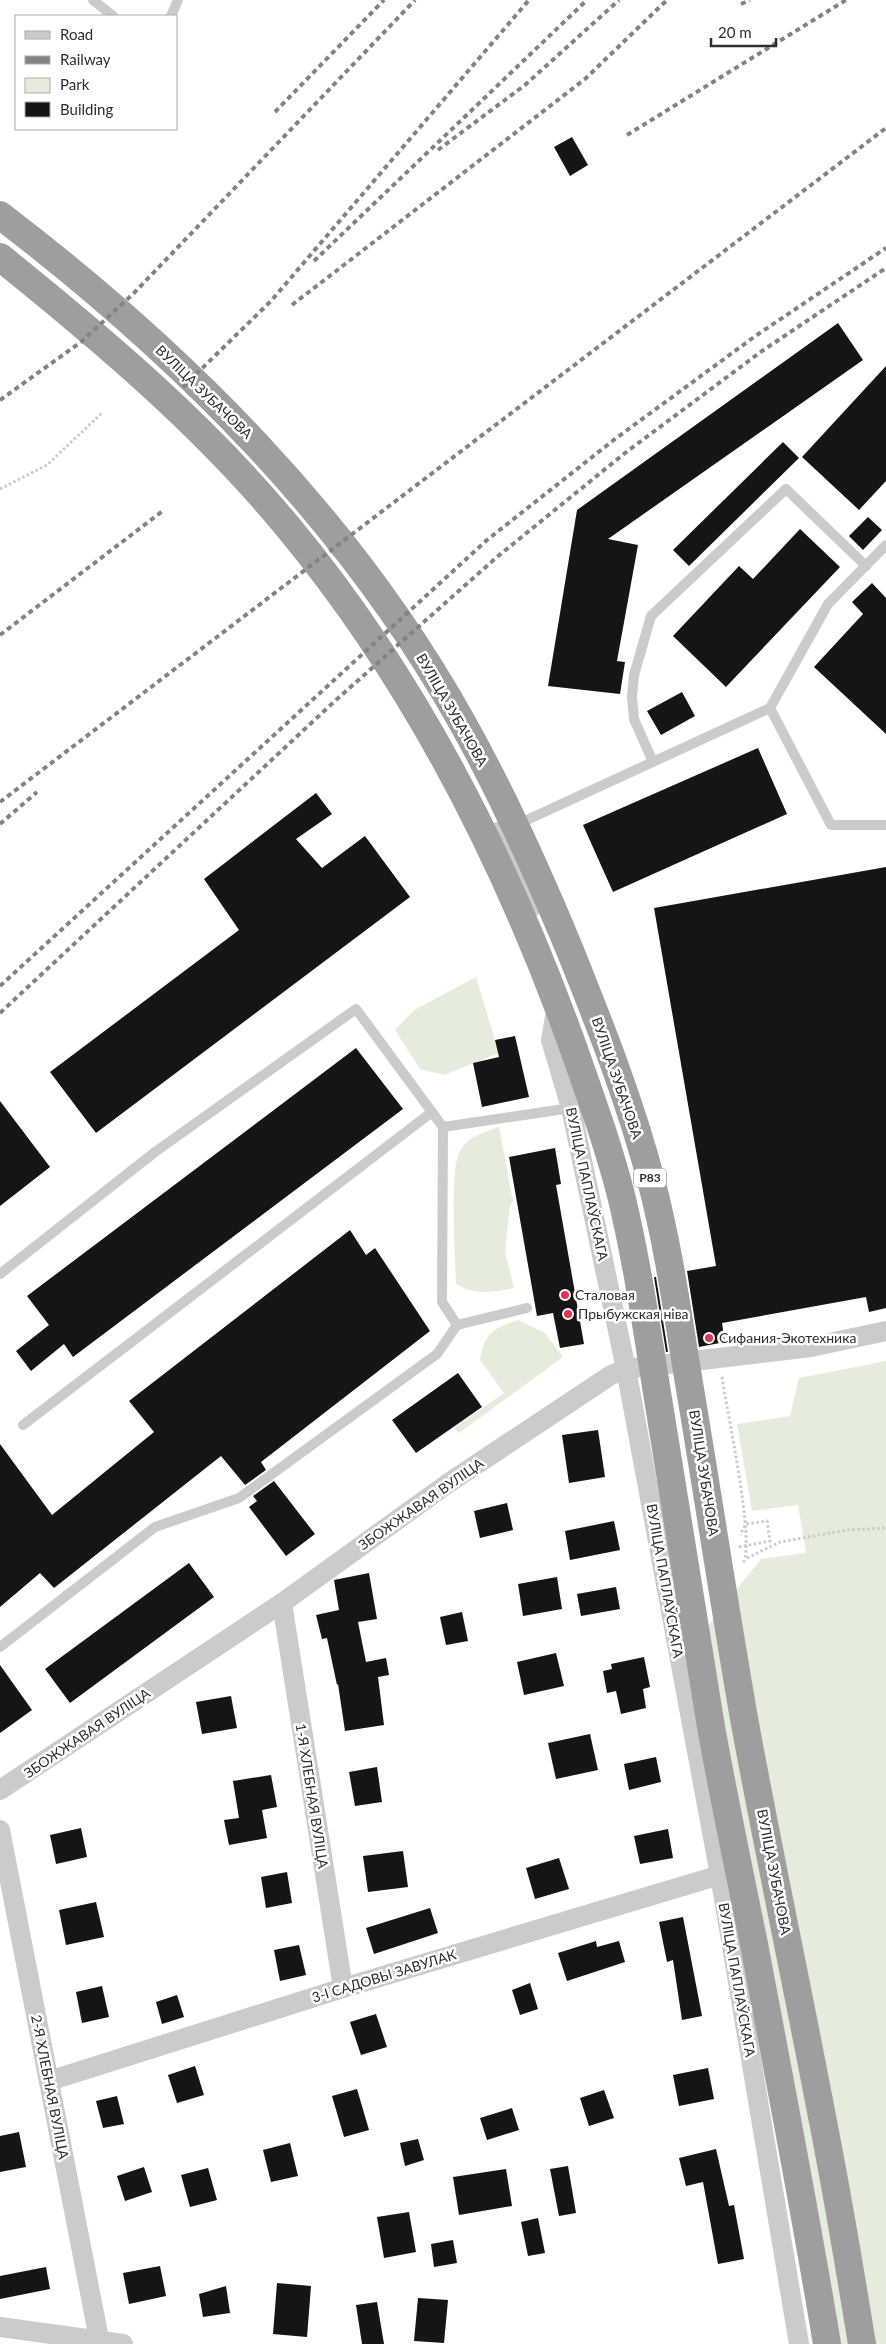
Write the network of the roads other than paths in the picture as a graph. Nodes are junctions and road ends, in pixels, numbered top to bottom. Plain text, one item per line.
1 (93, 0) edge
2 (178, 0) edge
3 (112, 15) edge
4 (171, 15) edge
5 (0, 215) edge
6 (0, 257) edge
7 (886, 545) edge
8 (866, 566) junction
9 (770, 708) junction
10 (653, 762) junction
11 (886, 825) edge
12 (500, 831) joint
13 (571, 1108) junction
14 (432, 1112) junction
15 (443, 1126) junction
16 (0, 1274) edge
17 (527, 1308) dead end
18 (457, 1326) junction
19 (886, 1331) edge
20 (626, 1369) junction
21 (23, 1425) dead end
22 (282, 1603) junction
23 (0, 1648) edge
24 (0, 1790) edge
25 (0, 1830) edge
26 (720, 1875) junction
27 (343, 1988) junction
28 (49, 2081) junction
29 (0, 2327) edge
30 (100, 2343) edge
31 (123, 2344) edge
32 (800, 2344) edge
33 (828, 2344) edge
34 (862, 2344) edge

1 - 3 lane
2 - 4 lane
5 - 34 highway, ВУЛІЦА ЗУБАЧОВА / Р83
6 - 33 highway, Р83
7 - 8 lane
8 - 9 lane
8 - 10 lane
9 - 10 lane
9 - 11 lane
10 - 12 lane
12 - 13 street, ВУЛІЦА ПАПЛАЎСКАГА
13 - 15 lane
13 - 20 street, ВУЛІЦА ПАПЛАЎСКАГА
14 - 15 lane
14 - 16 lane
14 - 21 lane
15 - 18 lane
17 - 18 lane
18 - 23 lane
19 - 20 street, ЗБОЖЖАВАЯ ВУЛІЦА
20 - 22 street, ЗБОЖЖАВАЯ ВУЛІЦА
20 - 26 street, ВУЛІЦА ПАПЛАЎСКАГА
22 - 24 street, ЗБОЖЖАВАЯ ВУЛІЦА
22 - 27 street, 1-Я ХЛЕБНАЯ ВУЛІЦА
25 - 28 street, 2-Я ХЛЕБНАЯ ВУЛІЦА
26 - 27 street, 3-І САДОВЫ ЗАВУЛАК
26 - 32 street, ВУЛІЦА ПАПЛАЎСКАГА
27 - 28 street, 3-І САДОВЫ ЗАВУЛАК
28 - 30 street, 2-Я ХЛЕБНАЯ ВУЛІЦА
29 - 30 street
30 - 31 street

